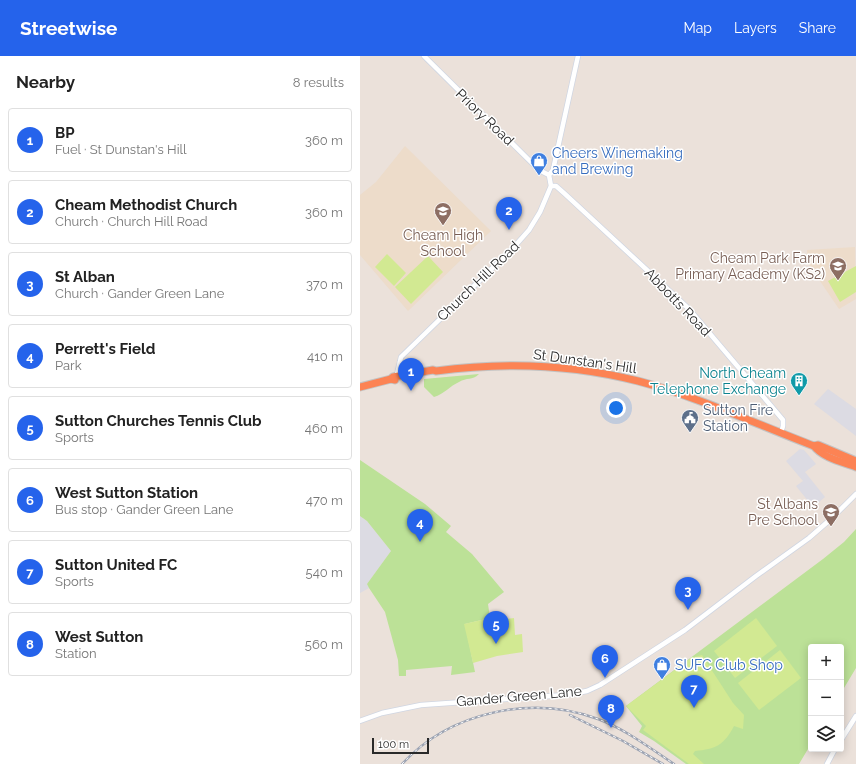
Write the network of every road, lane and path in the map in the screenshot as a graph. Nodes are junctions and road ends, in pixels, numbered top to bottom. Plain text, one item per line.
1 (424, 56) edge
2 (578, 56) edge
3 (549, 175) junction
4 (551, 186) junction
5 (399, 360) junction
6 (436, 370) junction
7 (408, 374) junction
8 (394, 378) junction
9 (360, 387) edge
10 (781, 433) junction
11 (814, 446) junction
12 (856, 461) edge
13 (856, 467) edge
14 (856, 494) edge
15 (856, 716) edge
16 (360, 721) edge
17 (844, 735) edge
18 (833, 752) edge
19 (827, 764) edge

1 - 3 street, Priory Road
2 - 3 street
3 - 4 street
4 - 5 street, Church Hill Road
4 - 10 street, Abbotts Road
5 - 7 street
5 - 8 street
6 - 7 highway, St Dunstan's Hill
6 - 8 highway, St Dunstan's Hill
6 - 10 highway, St Dunstan's Hill
7 - 8 highway, St Dunstan's Hill
8 - 9 highway, St Dunstan's Hill
10 - 11 highway, St Dunstan's Hill
11 - 12 highway, St Dunstan's Hill
11 - 13 highway, St Dunstan's Hill
14 - 16 street, Gander Green Lane
15 - 17 street
18 - 19 street

